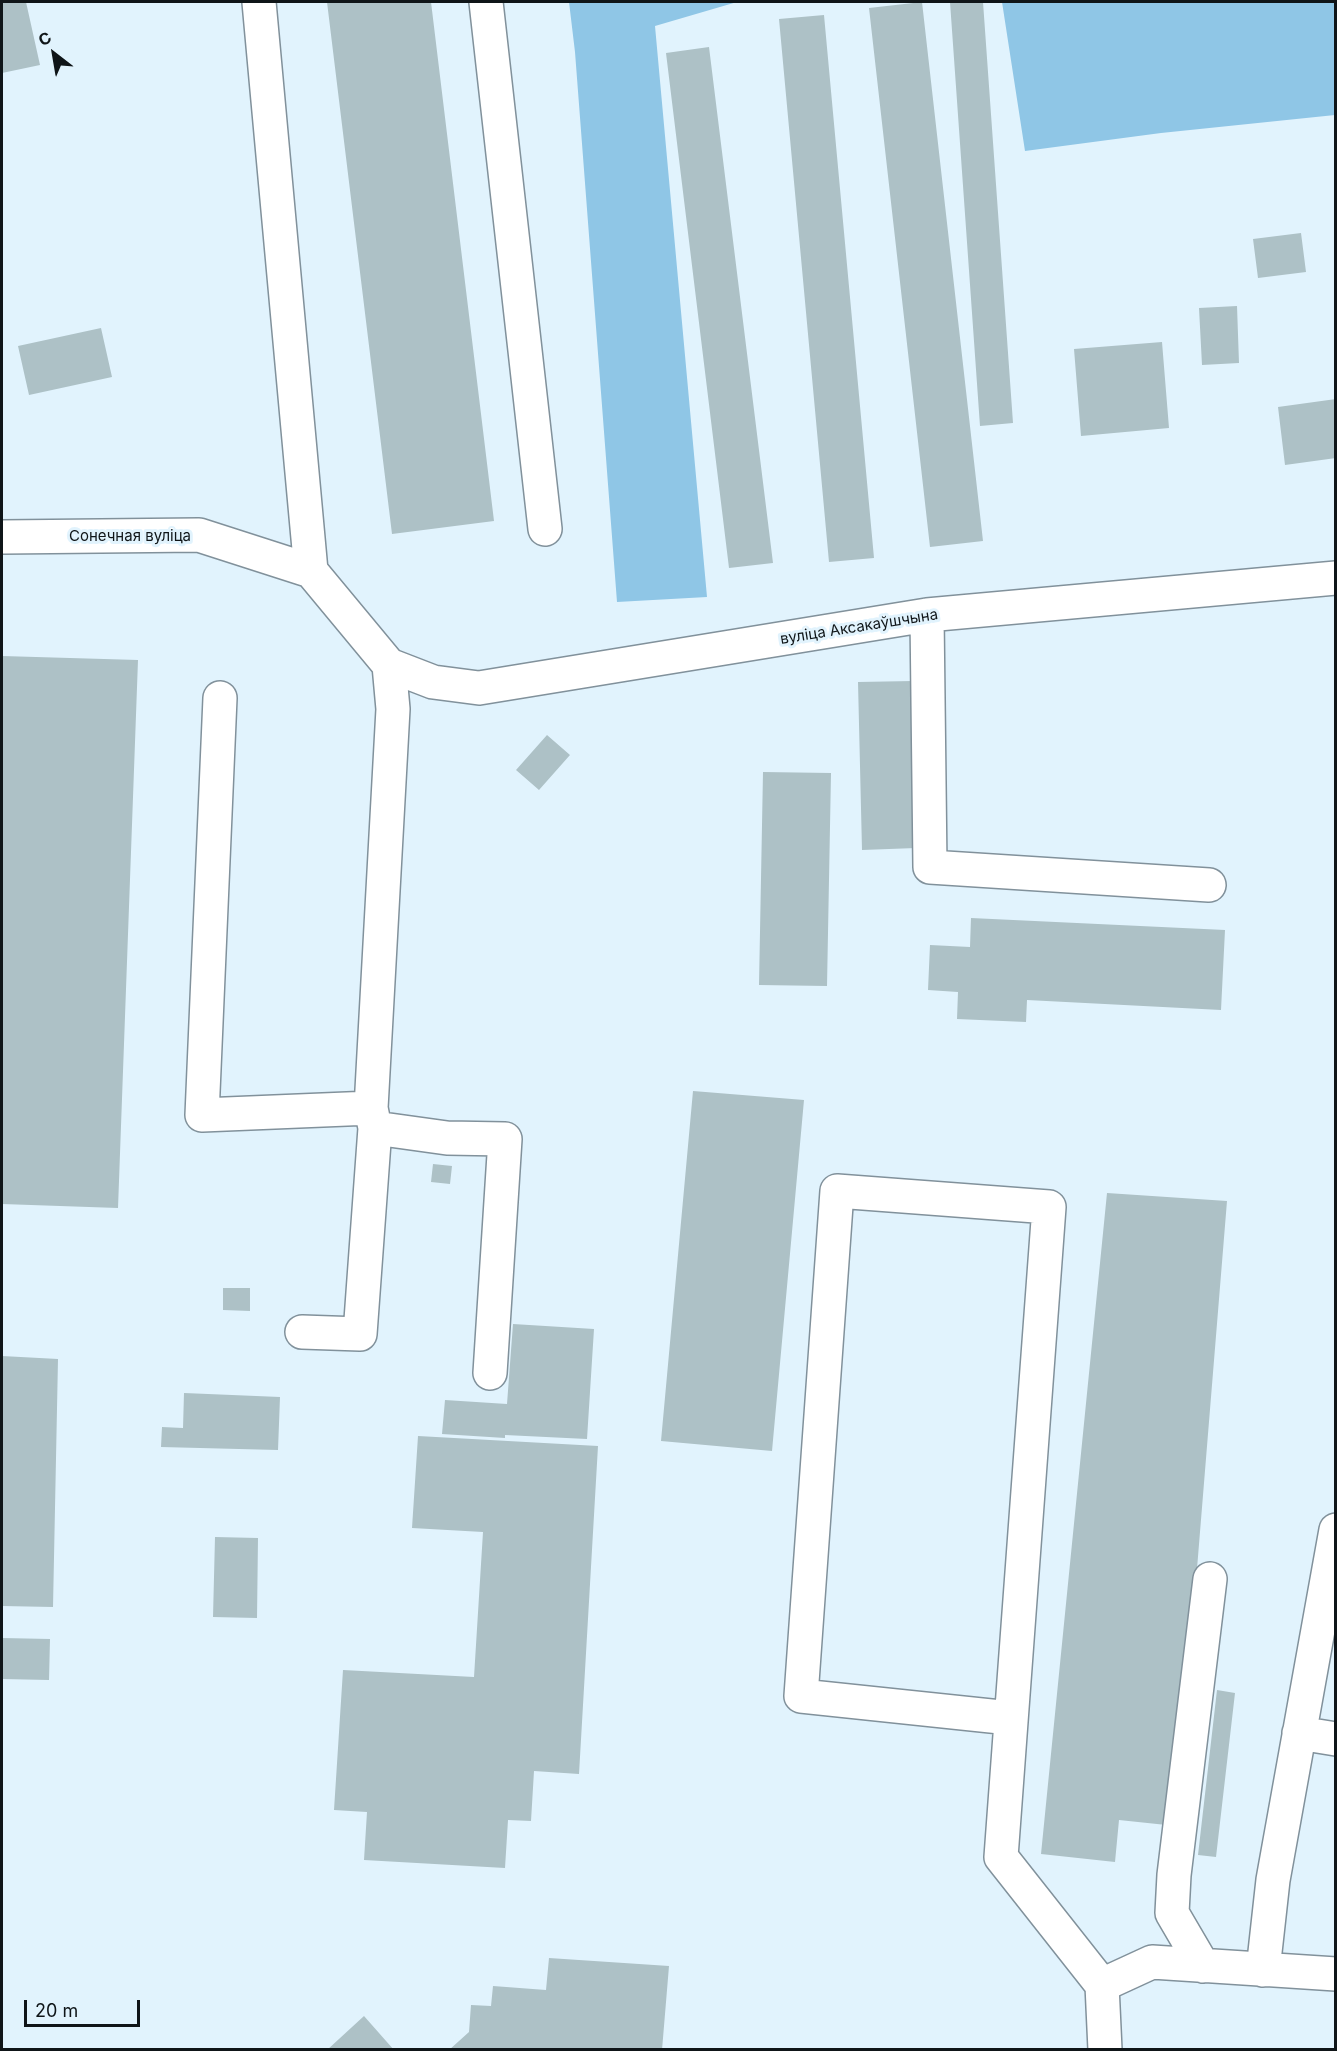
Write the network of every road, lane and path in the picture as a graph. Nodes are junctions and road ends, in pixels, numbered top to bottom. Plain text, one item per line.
1 (259, 2) edge
2 (486, 2) edge
3 (545, 529) dead end
4 (2, 537) edge
5 (311, 571) junction
6 (1335, 578) edge
7 (927, 615) junction
8 (389, 665) junction
9 (220, 698) dead end
10 (1209, 885) dead end
11 (373, 1118) junction
12 (302, 1332) dead end
13 (490, 1373) dead end
14 (1335, 1530) edge
15 (1210, 1579) dead end
16 (1010, 1718) junction
17 (1299, 1733) junction
18 (1335, 1739) edge
19 (1203, 1966) junction
20 (1263, 1970) junction
21 (1335, 1974) edge
22 (1102, 1985) junction
23 (1105, 2049) edge

1 - 5 street
2 - 3 street
4 - 5 street, Сонечная вуліца
5 - 8 street
6 - 7 street, вуліца Аксакаўшчына
7 - 8 street, вуліца Аксакаўшчына
7 - 10 street
8 - 11 street
9 - 11 street
11 - 12 street
11 - 13 street
14 - 17 street
15 - 19 street
16 - 16 street
16 - 22 street
17 - 18 street
17 - 20 street
19 - 20 street
19 - 22 street
20 - 21 street
22 - 23 street

